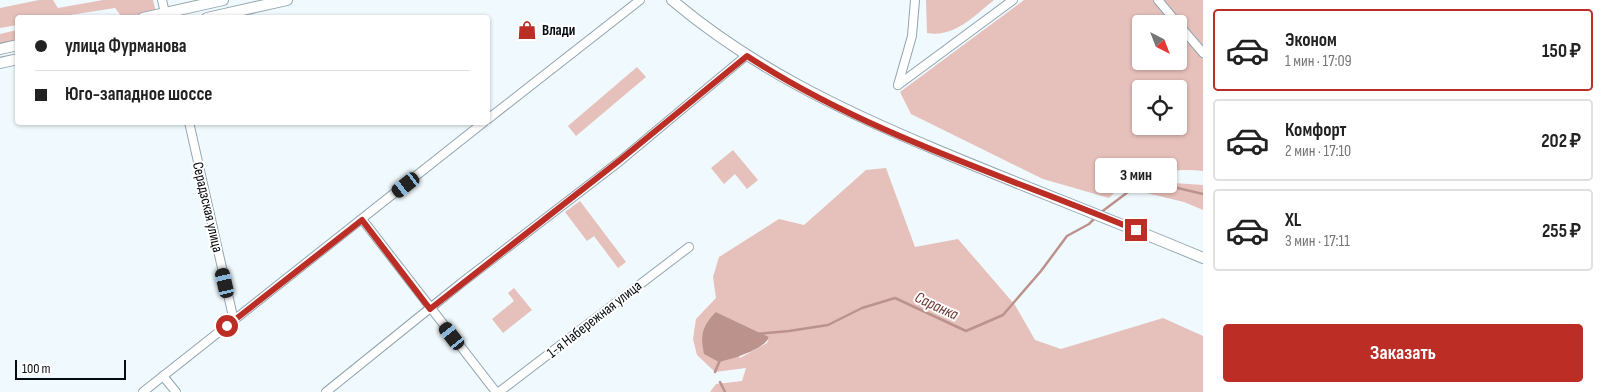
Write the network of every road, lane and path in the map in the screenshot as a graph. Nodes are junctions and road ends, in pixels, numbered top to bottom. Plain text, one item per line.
1 (162, 0) edge
2 (223, 0) edge
3 (287, 0) edge
4 (640, 0) edge
5 (672, 0) edge
6 (914, 0) edge
7 (1013, 0) edge
8 (1158, 0) edge
9 (165, 15) edge
10 (220, 15) edge
11 (1170, 15) edge
12 (1188, 36) edge
13 (15, 46) edge
14 (0, 49) edge
15 (1203, 54) edge
16 (747, 56) junction
17 (15, 60) edge
18 (0, 63) edge
19 (490, 117) edge
20 (190, 125) edge
21 (480, 125) edge
22 (362, 220) junction
23 (689, 247) dead end
24 (1203, 258) edge
25 (430, 309) junction
26 (234, 321) junction
27 (163, 376) junction
28 (143, 392) edge
29 (176, 392) edge
30 (326, 392) edge
31 (498, 392) edge

1 - 9 street
2 - 9 main road
3 - 10 main road
4 - 19 street
5 - 16 main road
6 - 7 street
8 - 11 street
12 - 15 street
13 - 14 main road
16 - 24 main road
16 - 25 street
17 - 18 main road
20 - 26 street, Серадзская улица
21 - 22 street
22 - 25 street
22 - 26 street
23 - 31 street, 1-я Набережная улица
25 - 30 street
25 - 31 street
26 - 27 street
27 - 28 street
27 - 29 street

